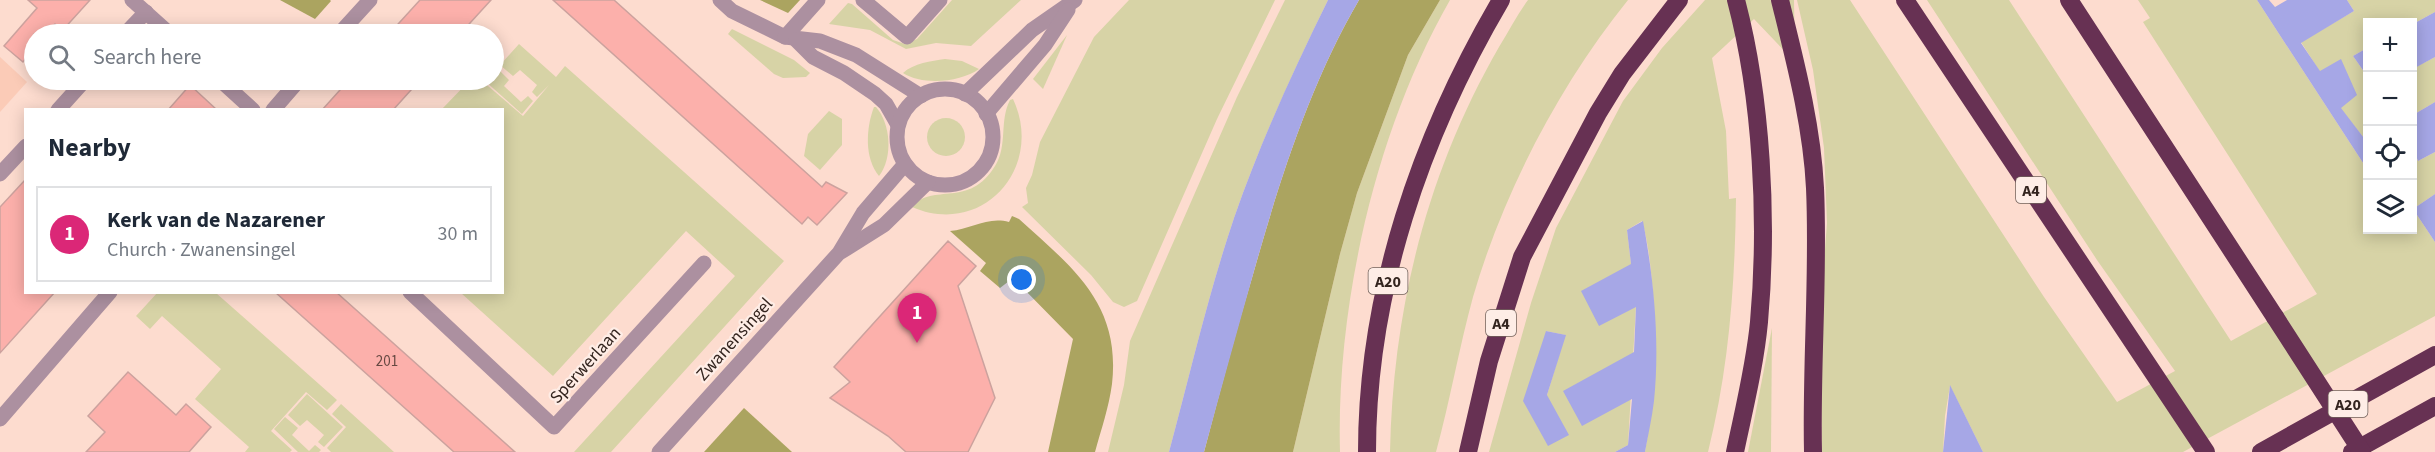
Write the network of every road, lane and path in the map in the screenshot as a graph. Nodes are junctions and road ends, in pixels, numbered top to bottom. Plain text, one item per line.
1 (132, 0) edge
2 (370, 0) edge
3 (720, 0) edge
4 (818, 0) edge
5 (863, 0) edge
6 (940, 0) edge
7 (1501, 0) edge
8 (1679, 0) edge
9 (1736, 0) edge
10 (1780, 0) edge
11 (1905, 0) edge
12 (2068, 0) edge
13 (1074, 1) edge
14 (146, 12) junction
15 (135, 24) edge
16 (159, 24) edge
17 (348, 24) edge
18 (791, 39) junction
19 (76, 90) edge
20 (231, 90) edge
21 (290, 90) edge
22 (965, 94) junction
23 (921, 96) junction
24 (60, 108) edge
25 (251, 108) edge
26 (275, 108) edge
27 (986, 114) junction
28 (898, 125) junction
29 (24, 148) edge
30 (905, 164) junction
31 (0, 174) edge
32 (928, 182) junction
33 (839, 253) junction
34 (704, 263) dead end
35 (108, 294) edge
36 (412, 294) edge
37 (2435, 355) edge
38 (2435, 406) edge
39 (0, 418) edge
40 (659, 452) edge
41 (1367, 452) edge
42 (1468, 452) edge
43 (1735, 452) edge
44 (1813, 452) edge
45 (2206, 452) edge
46 (2260, 452) edge
47 (2352, 452) edge
48 (2362, 452) edge

1 - 14 street
2 - 17 street
3 - 18 street
4 - 18 street
5 - 6 street
7 - 41 highway, A20
8 - 42 highway, A4
9 - 43 highway
10 - 44 highway
11 - 45 highway, A4
12 - 48 highway, bridge
13 - 22 street
13 - 27 street
14 - 15 street
14 - 16 street
18 - 23 street
18 - 28 street
19 - 24 street
20 - 25 street
21 - 26 street
22 - 23 street
22 - 27 street
23 - 28 street
27 - 32 street
28 - 30 street
29 - 31 street
30 - 32 street
30 - 33 street, Zwanensingel
32 - 33 street, Zwanensingel
33 - 40 street, Zwanensingel
34 - 36 street, Sperwerlaan
35 - 39 street
37 - 46 highway, A20
38 - 47 highway, A20

